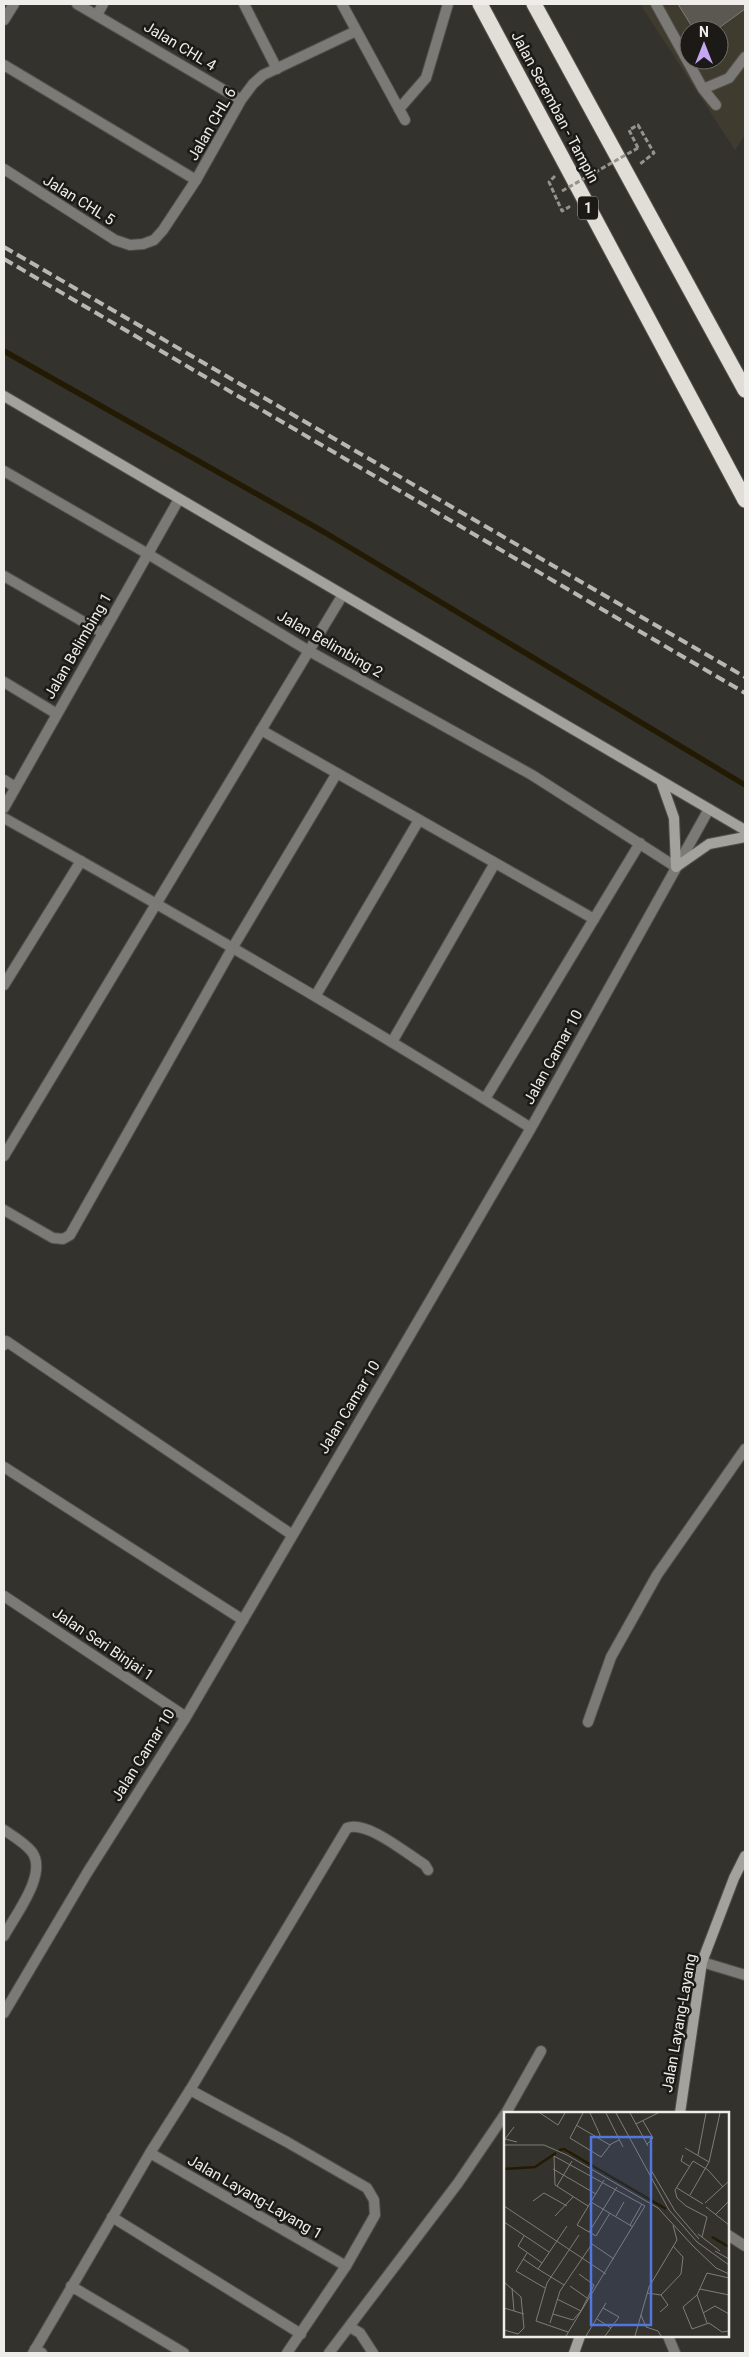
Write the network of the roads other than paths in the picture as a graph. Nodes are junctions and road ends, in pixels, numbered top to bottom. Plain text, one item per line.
1 (14, 4) edge
2 (77, 4) edge
3 (104, 4) edge
4 (244, 4) edge
5 (342, 4) edge
6 (448, 4) edge
7 (480, 4) edge
8 (534, 4) edge
9 (656, 4) edge
10 (96, 15) junction
11 (4, 20) edge
12 (356, 31) junction
13 (745, 57) edge
14 (4, 65) edge
15 (276, 69) junction
16 (703, 89) junction
17 (241, 100) junction
18 (716, 105) dead end
19 (399, 109) junction
20 (405, 120) dead end
21 (4, 169) edge
22 (196, 180) junction
23 (143, 244) joint
24 (744, 389) edge
25 (4, 396) edge
26 (4, 471) edge
27 (179, 499) junction
28 (745, 500) edge
29 (148, 554) junction
30 (4, 576) edge
31 (342, 596) junction
32 (103, 633) junction
33 (309, 651) junction
34 (4, 682) edge
35 (57, 714) junction
36 (261, 730) junction
37 (337, 773) junction
38 (4, 780) edge
39 (660, 781) junction
40 (15, 787) junction
41 (4, 808) edge
42 (709, 809) junction
43 (4, 818) edge
44 (420, 820) junction
45 (745, 830) edge
46 (745, 837) edge
47 (640, 843) junction
48 (81, 861) junction
49 (495, 863) junction
50 (676, 867) junction
51 (157, 903) junction
52 (594, 920) junction
53 (233, 947) junction
54 (4, 985) edge
55 (316, 995) junction
56 (392, 1042) junction
57 (485, 1099) junction
58 (530, 1128) junction
59 (4, 1156) edge
60 (4, 1210) edge
61 (5, 1341) edge
62 (745, 1450) edge
63 (4, 1467) edge
64 (291, 1534) junction
65 (4, 1596) edge
66 (242, 1620) junction
67 (186, 1717) junction
68 (588, 1722) dead end
69 (4, 1830) edge
70 (745, 1856) edge
71 (428, 1870) dead end
72 (4, 1936) edge
73 (702, 1962) junction
74 (745, 1975) edge
75 (4, 2014) edge
76 (541, 2051) dead end
77 (190, 2090) junction
78 (506, 2112) edge
79 (680, 2112) edge
80 (504, 2115) edge
81 (150, 2153) junction
82 (112, 2217) junction
83 (729, 2236) edge
84 (745, 2246) edge
85 (346, 2266) junction
86 (71, 2286) junction
87 (350, 2327) junction
88 (301, 2334) junction
89 (580, 2337) edge
90 (668, 2337) edge
91 (37, 2352) edge
92 (184, 2353) edge
93 (287, 2353) edge
94 (329, 2353) edge
95 (373, 2353) edge
96 (574, 2353) edge
97 (675, 2353) edge

1 - 11 street
2 - 10 street, Jalan CHL 4
3 - 10 street
4 - 15 street
5 - 12 street
6 - 19 street
7 - 28 highway, Jalan Seremban - Tampin / 1
8 - 24 highway, Jalan Seremban - Tampin
9 - 16 street
10 - 17 street, Jalan CHL 4
12 - 15 street, Jalan CHL 6
12 - 19 street
13 - 16 street
14 - 22 street
15 - 17 street, Jalan CHL 6
16 - 18 street
17 - 22 street, Jalan CHL 6
19 - 20 street
21 - 23 street, Jalan CHL 5
22 - 23 street, Jalan CHL 6
25 - 27 main road
26 - 29 street, Jalan Belimbing 2
27 - 29 street, Jalan Belimbing 1
27 - 31 main road
29 - 32 street, Jalan Belimbing 1
29 - 33 street, Jalan Belimbing 2
30 - 32 street
31 - 33 street
31 - 39 main road
32 - 35 street, Jalan Belimbing 1
33 - 36 street
33 - 47 street, Jalan Belimbing 2
34 - 35 street
35 - 40 street, Jalan Belimbing 1
36 - 37 street
36 - 51 street
37 - 44 street
37 - 53 street
38 - 40 street
39 - 42 main road
39 - 50 main road
40 - 41 street, Jalan Belimbing 1
42 - 45 main road
42 - 50 street, Jalan Camar 10
43 - 48 street
44 - 49 street
44 - 55 street
46 - 50 main road
47 - 50 street, Jalan Belimbing 2
47 - 52 street
48 - 51 street
48 - 54 street
49 - 52 street
49 - 56 street
50 - 58 street, Jalan Camar 10
51 - 53 street
51 - 59 street
52 - 57 street
53 - 55 street
53 - 60 street
55 - 56 street
56 - 57 street
57 - 58 street
58 - 64 street, Jalan Camar 10
61 - 64 street
62 - 68 street
63 - 66 street
64 - 66 street, Jalan Camar 10
65 - 67 street, Jalan Seri Binjai 1
66 - 67 street, Jalan Camar 10
67 - 75 street, Jalan Camar 10
69 - 72 street
70 - 73 main road, Jalan Layang-Layang
71 - 77 street
73 - 74 street
73 - 79 main road, Jalan Layang-Layang
76 - 78 street
77 - 81 street
77 - 85 street
80 - 87 street
81 - 82 street
81 - 85 street, Jalan Layang-Layang 1
82 - 86 street
82 - 88 street
83 - 84 street
85 - 88 street
86 - 91 street
86 - 92 street
87 - 94 street
87 - 95 street
88 - 93 street
89 - 96 main road
90 - 97 street

